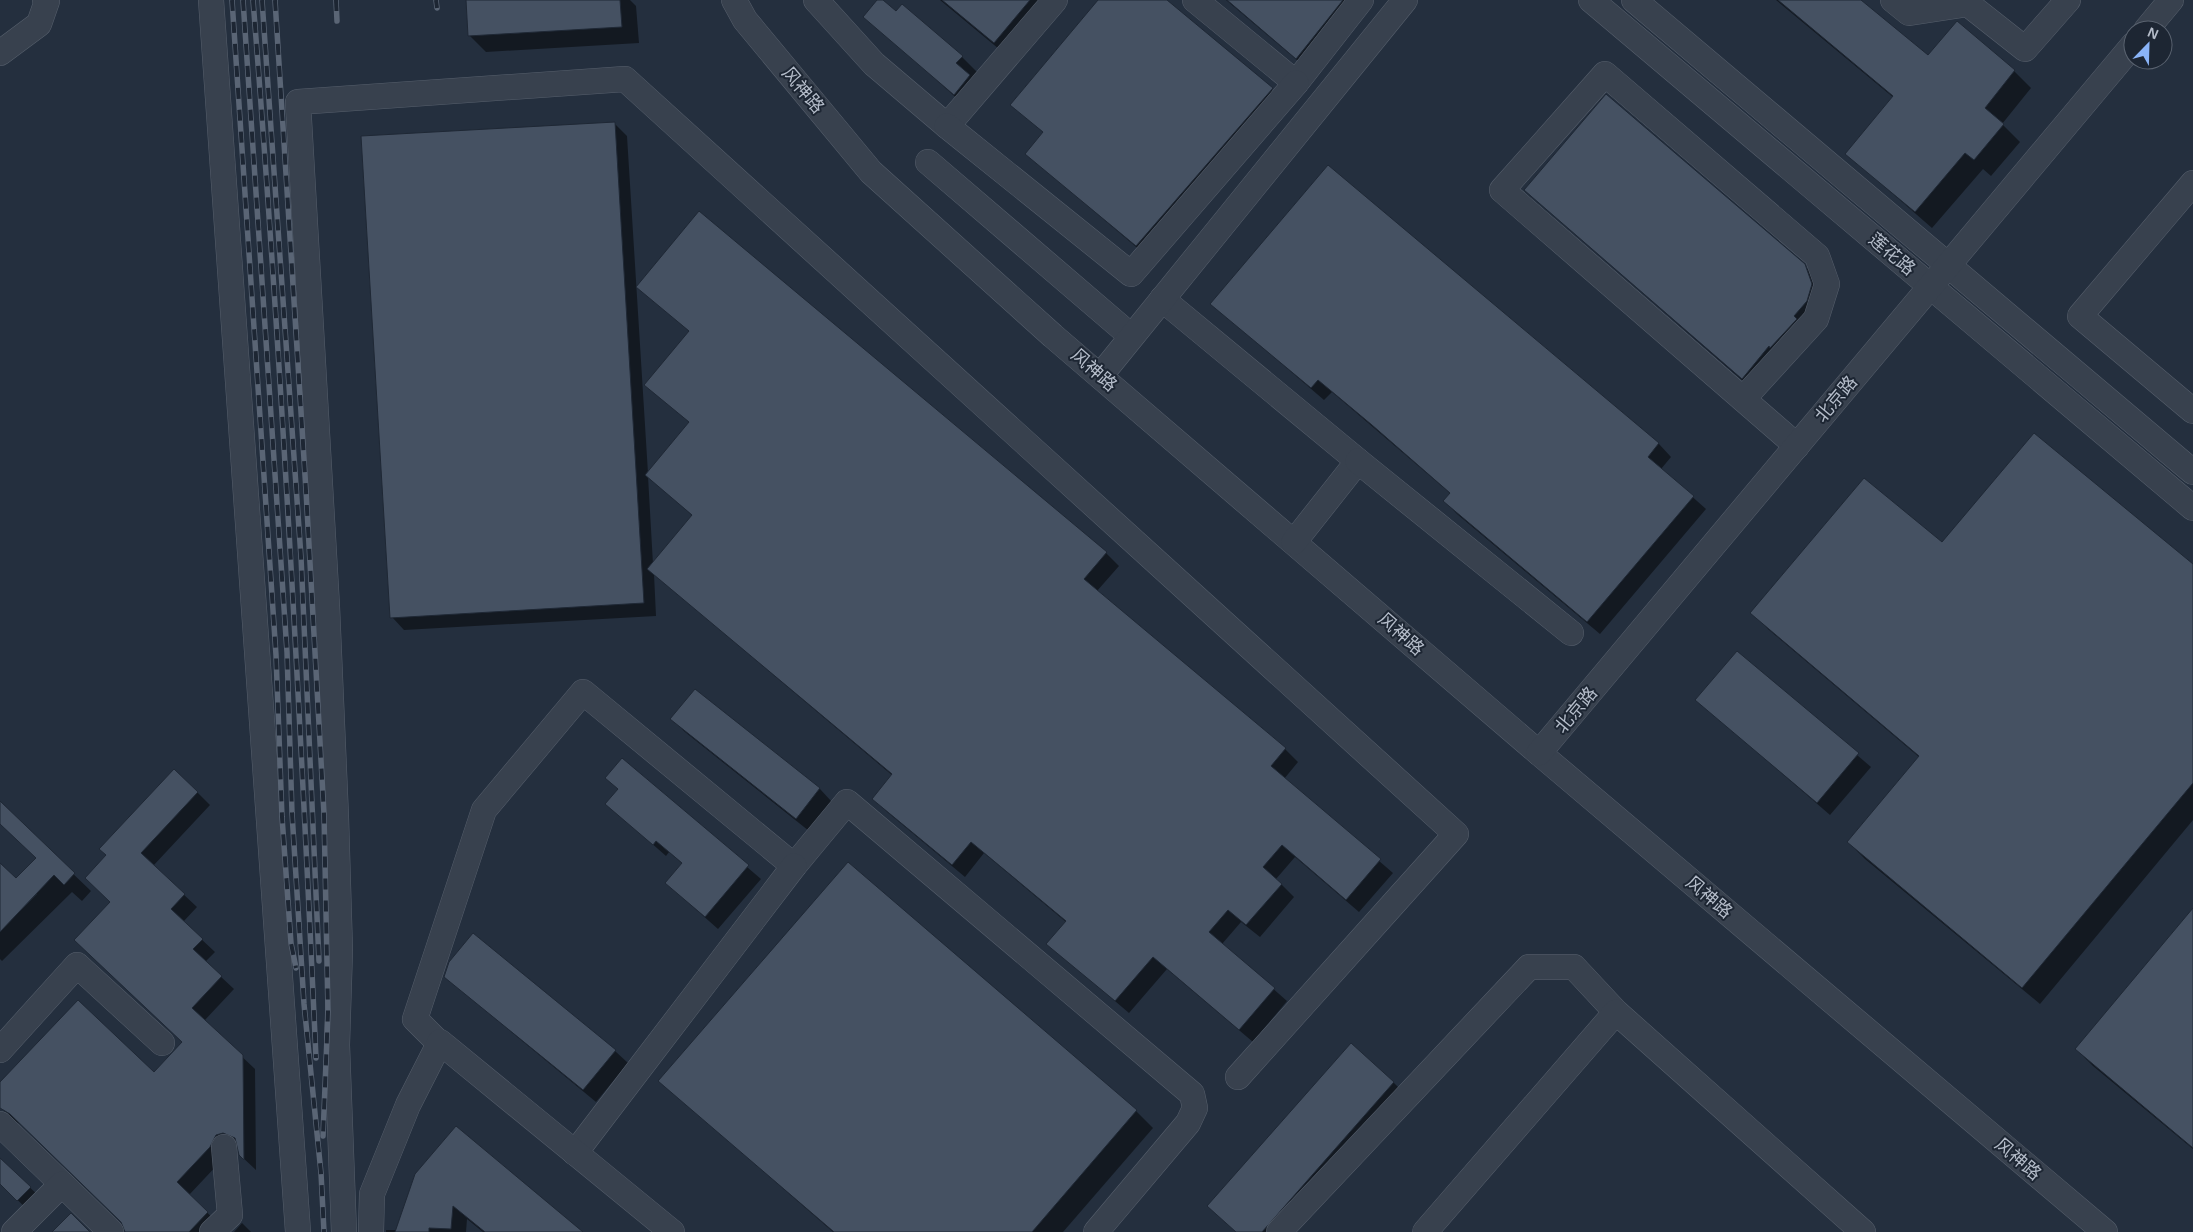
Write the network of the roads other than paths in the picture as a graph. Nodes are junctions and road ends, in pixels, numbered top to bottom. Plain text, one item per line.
1 (45, 0) edge
2 (211, 0) edge
3 (734, 0) edge
4 (816, 0) edge
5 (1055, 0) edge
6 (1195, 0) edge
7 (1361, 0) edge
8 (1405, 0) edge
9 (1591, 0) edge
10 (1634, 0) edge
11 (1893, 0) edge
12 (2068, 0) edge
13 (2171, 0) edge
14 (2154, 20) edge
15 (0, 53) edge
16 (2123, 57) edge
17 (1296, 84) junction
18 (947, 126) junction
19 (928, 162) dead end
20 (2193, 183) edge
21 (1948, 266) junction
22 (1930, 287) junction
23 (1162, 299) junction
24 (1131, 336) junction
25 (1100, 376) junction
26 (1743, 399) junction
27 (2193, 411) edge
28 (1797, 446) junction
29 (1358, 461) junction
30 (2193, 472) edge
31 (2193, 508) edge
32 (1294, 542) junction
33 (1571, 633) dead end
34 (1539, 754) junction
35 (794, 866) junction
36 (1616, 1012) junction
37 (162, 1043) dead end
38 (440, 1043) junction
39 (0, 1050) edge
40 (1238, 1077) dead end
41 (0, 1124) edge
42 (224, 1146) dead end
43 (575, 1153) junction
44 (62, 1184) junction
45 (2091, 1227) edge
46 (14, 1232) edge
47 (111, 1232) edge
48 (212, 1232) edge
49 (298, 1232) edge
50 (344, 1232) edge
51 (371, 1232) edge
52 (672, 1232) edge
53 (1096, 1232) edge
54 (1279, 1232) edge
55 (1425, 1232) edge
56 (1863, 1232) edge

1 - 15 street
2 - 49 street
3 - 25 street, 风神路
4 - 18 street
5 - 18 street
6 - 17 street
7 - 17 street
8 - 23 street
9 - 22 street, 莲花路
10 - 21 street, 莲花路
11 - 12 street
13 - 14 street
16 - 21 street, 北京路
17 - 18 street
19 - 24 street
20 - 27 street
21 - 22 street, 北京路
21 - 30 street, 莲花路
22 - 28 street, 北京路
22 - 31 street, 莲花路
23 - 24 street
23 - 29 street
24 - 25 street
25 - 32 street, 风神路
26 - 26 street
26 - 28 street
28 - 34 street, 北京路
29 - 32 street
29 - 33 street
32 - 34 street, 风神路
34 - 45 street, 风神路
35 - 38 street
35 - 43 street
35 - 53 street
36 - 54 street
36 - 55 street
36 - 56 street
37 - 39 street
38 - 43 street
38 - 51 street
40 - 50 street
41 - 44 street
42 - 48 street
43 - 52 street
44 - 46 street
44 - 47 street

